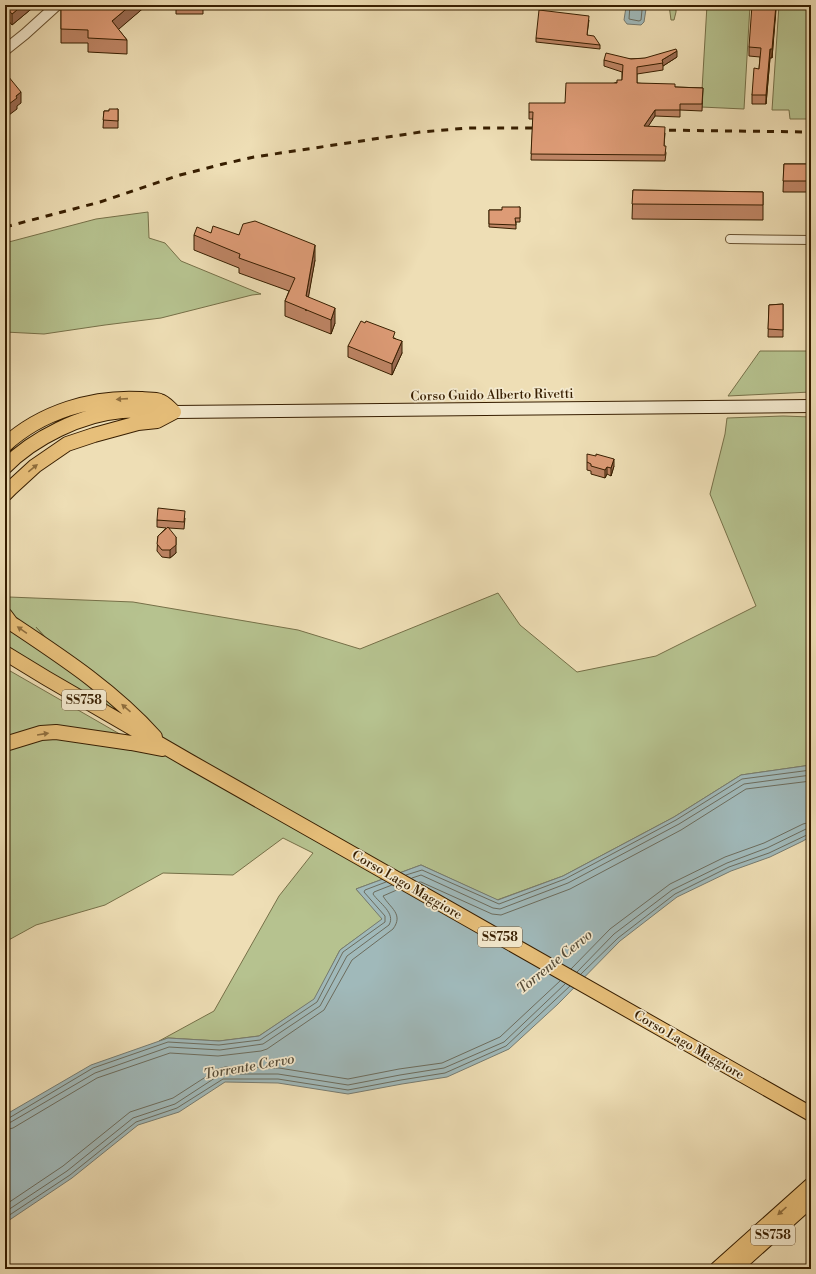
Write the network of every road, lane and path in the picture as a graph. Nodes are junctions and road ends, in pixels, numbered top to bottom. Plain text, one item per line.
1 (57, 5) edge
2 (5, 50) edge
3 (730, 239) dead end
4 (811, 240) edge
5 (811, 406) edge
6 (174, 412) junction
7 (5, 445) edge
8 (5, 467) edge
9 (5, 494) edge
10 (5, 615) edge
11 (5, 653) edge
12 (5, 744) edge
13 (169, 749) junction
14 (811, 1114) edge
15 (811, 1185) edge
16 (811, 1200) edge
17 (717, 1269) edge
18 (734, 1269) edge

1 - 2 street
3 - 4 street
5 - 6 main road, Corso Guido Alberto Rivetti
6 -> 7 highway
6 - 8 highway
9 -> 6 highway
13 -> 10 highway
11 - 13 highway, Corso Lago Maggiore / SS758
12 -> 13 highway
13 - 14 highway, Corso Lago Maggiore / SS758
15 -> 17 highway
16 - 18 highway, SS758

